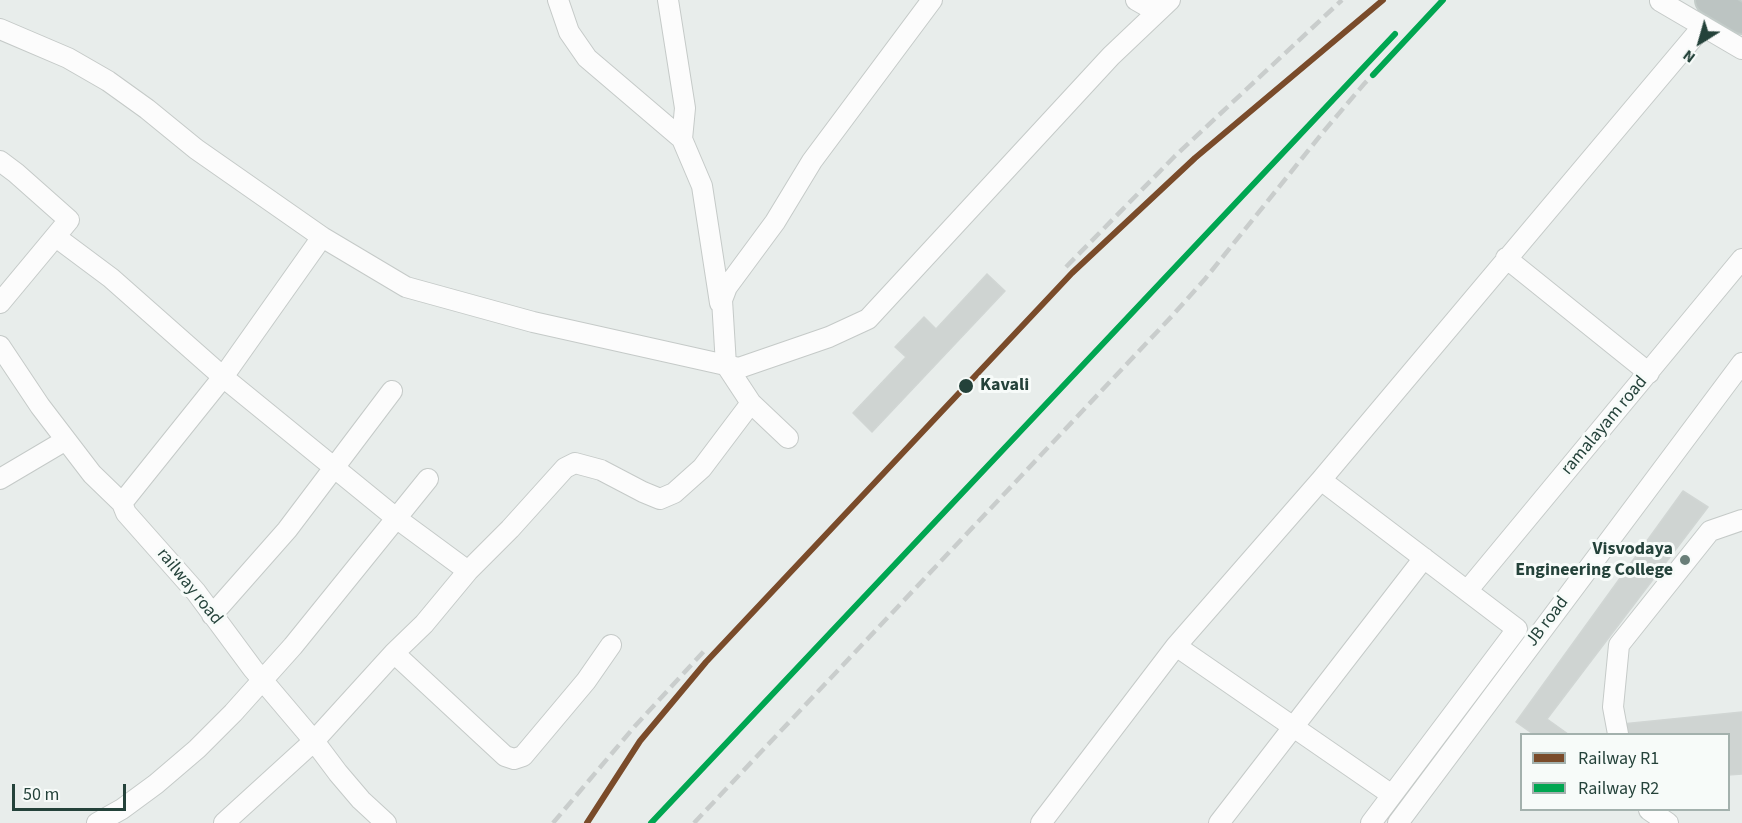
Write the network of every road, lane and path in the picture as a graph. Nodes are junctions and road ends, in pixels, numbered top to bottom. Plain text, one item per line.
1 (558, 0) edge
2 (668, 0) edge
3 (932, 0) edge
4 (1136, 0) edge
5 (1660, 1) edge
6 (1163, 6) edge
7 (1740, 7) edge
8 (1707, 13) edge
9 (0, 28) edge
10 (1742, 49) edge
11 (682, 139) junction
12 (0, 161) edge
13 (56, 237) junction
14 (322, 237) junction
15 (1506, 258) junction
16 (1742, 259) edge
17 (0, 303) edge
18 (723, 318) junction
19 (0, 346) edge
20 (1742, 363) edge
21 (726, 365) junction
22 (1649, 373) junction
23 (223, 377) junction
24 (392, 391) dead end
25 (751, 403) junction
26 (788, 438) dead end
27 (66, 440) junction
28 (336, 467) junction
29 (0, 479) edge
30 (428, 479) dead end
31 (1321, 480) junction
32 (122, 503) junction
33 (396, 518) junction
34 (1742, 520) edge
35 (1424, 558) junction
36 (468, 571) junction
37 (1467, 591) junction
38 (212, 615) junction
39 (611, 645) dead end
40 (1176, 646) junction
41 (394, 653) junction
42 (263, 681) junction
43 (1292, 726) junction
44 (1618, 733) edge
45 (314, 741) junction
46 (1392, 795) junction
47 (1650, 811) edge
48 (97, 823) edge
49 (224, 823) edge
50 (386, 823) edge
51 (1041, 823) edge
52 (1219, 823) edge
53 (1371, 823) edge
54 (1398, 823) edge
55 (1668, 823) edge

1 - 11 street
2 - 11 street
3 - 18 street
4 - 6 street
5 - 8 street
6 - 21 street
7 - 8 highway
8 - 10 street
8 - 15 street
9 - 14 street
11 - 18 street
12 - 13 street
13 - 17 street
13 - 23 street
14 - 21 street
14 - 23 street
15 - 22 street
15 - 31 street
16 - 22 street, ramalayam road
18 - 21 street
19 - 27 street, railway road
20 - 54 street, JB road
21 - 25 street
22 - 37 street, ramalayam road
23 - 28 street
23 - 32 street
24 - 28 street
25 - 26 street
25 - 36 street
27 - 29 street
27 - 32 street, railway road
28 - 33 street
28 - 38 street
30 - 33 street
31 - 35 street
31 - 40 street
32 - 38 street, railway road
33 - 36 street
33 - 42 street
34 - 44 street
35 - 37 street
35 - 43 street
36 - 41 street
37 - 46 street
38 - 42 street, railway road
39 - 41 street
40 - 43 street
40 - 51 street
41 - 45 street
42 - 45 street, railway road
42 - 48 street
43 - 46 street
43 - 52 street
45 - 49 street
45 - 50 street, railway road
46 - 53 street
47 - 55 street

